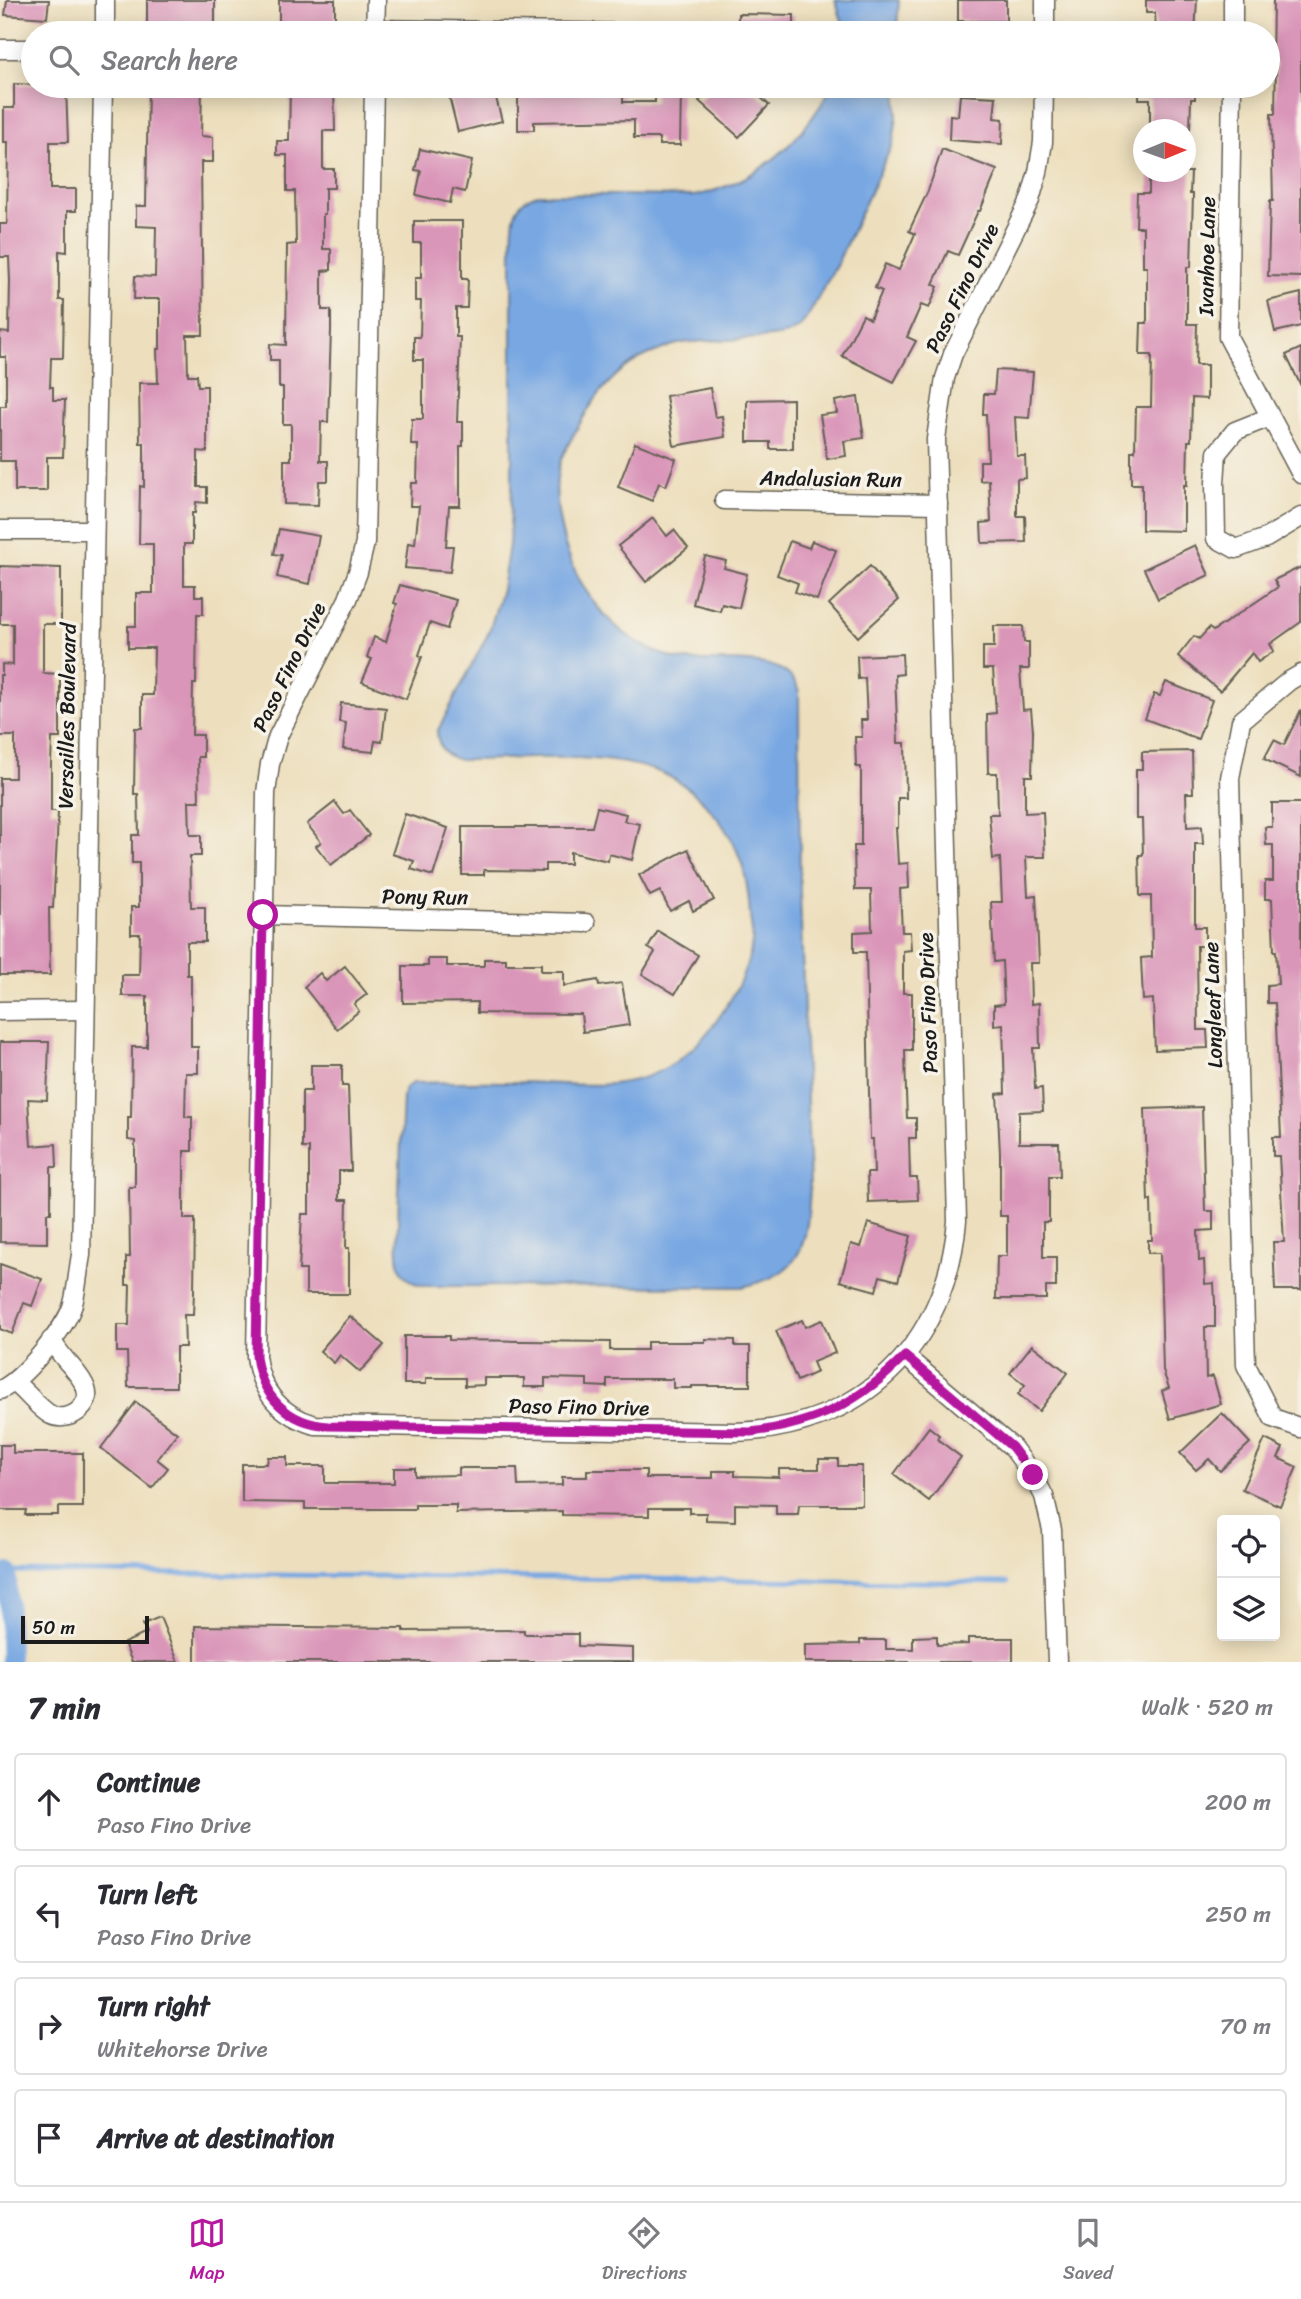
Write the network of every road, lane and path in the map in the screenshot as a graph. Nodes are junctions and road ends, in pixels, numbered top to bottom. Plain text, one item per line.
1 (105, 0) edge
2 (376, 0) edge
3 (1045, 0) edge
4 (1233, 0) edge
5 (104, 21) edge
6 (375, 21) edge
7 (1045, 21) edge
8 (1233, 21) edge
9 (0, 49) edge
10 (21, 49) edge
11 (103, 98) edge
12 (374, 98) edge
13 (1044, 98) edge
14 (1232, 98) edge
15 (1270, 416) junction
16 (1301, 474) edge
17 (724, 500) dead end
18 (938, 503) junction
19 (1301, 517) edge
20 (0, 530) edge
21 (94, 530) junction
22 (1301, 674) edge
23 (263, 915) junction
24 (586, 923) dead end
25 (84, 1010) junction
26 (0, 1011) edge
27 (51, 1340) junction
28 (905, 1356) junction
29 (7, 1386) edge
30 (1301, 1428) edge
31 (1057, 1662) edge

1 - 5 street
2 - 6 street
3 - 7 street
4 - 8 street
9 - 10 street
11 - 21 street, Versailles Boulevard
12 - 23 street, Paso Fino Drive
13 - 18 street, Paso Fino Drive
14 - 15 street, Ivanhoe Lane
15 - 16 street, Ivanhoe Lane
15 - 19 street
17 - 18 street, Andalusian Run
18 - 28 street, Paso Fino Drive
20 - 21 street
21 - 25 street, Versailles Boulevard
22 - 30 street, Longleaf Lane
23 - 24 street, Pony Run
23 - 28 street, Paso Fino Drive
25 - 26 street
25 - 27 street, Versailles Boulevard
27 - 29 street, Versailles Boulevard
27 - 29 street, Versailles Boulevard
28 - 31 street

